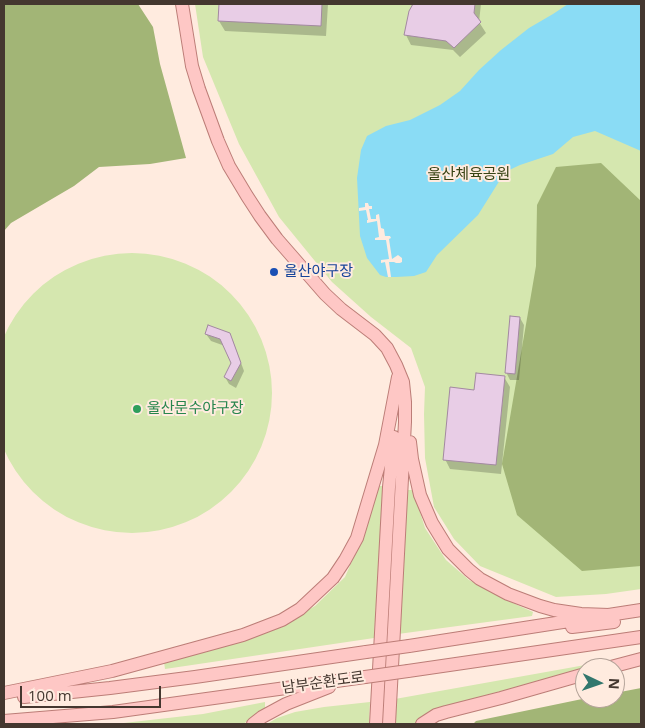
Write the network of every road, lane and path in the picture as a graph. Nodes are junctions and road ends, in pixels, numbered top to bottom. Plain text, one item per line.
1 (182, 4) edge
2 (397, 371) junction
3 (405, 402) junction
4 (641, 610) edge
5 (609, 615) junction
6 (641, 618) edge
7 (641, 637) edge
8 (641, 645) edge
9 (409, 646) junction
10 (641, 658) edge
11 (625, 663) edge
12 (408, 671) junction
13 (365, 677) junction
14 (575, 677) edge
15 (4, 693) edge
16 (4, 699) edge
17 (4, 722) edge
18 (253, 724) edge
19 (376, 724) edge
20 (389, 724) edge
21 (422, 724) edge

1 - 2 main road
2 - 3 main road
2 - 15 main road
2 - 19 main road
3 - 5 main road
3 - 20 main road
4 - 5 main road
5 - 9 main road
6 - 9 main road, 남부순환도로
7 - 12 main road, 남부순환도로
8 - 12 main road
9 - 16 main road, 남부순환도로, bridge
10 - 11 main road
12 - 13 main road, 남부순환도로, bridge
13 - 17 main road, 남부순환도로
13 - 18 main road
14 - 21 main road

